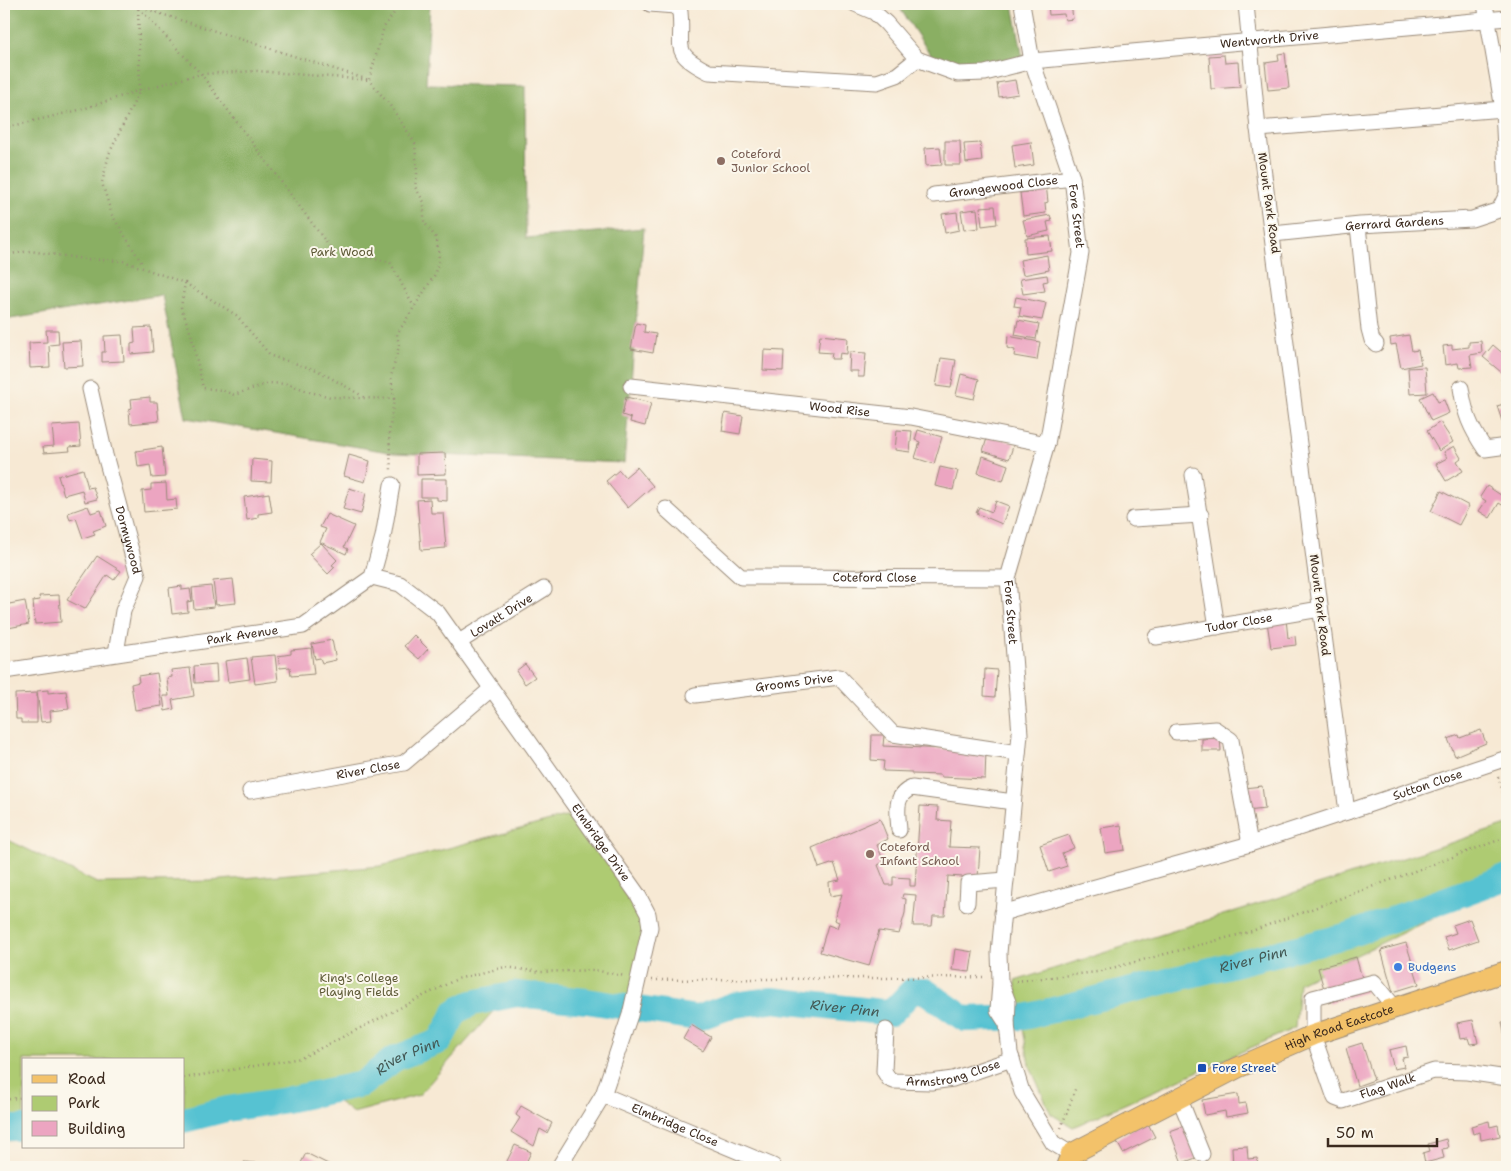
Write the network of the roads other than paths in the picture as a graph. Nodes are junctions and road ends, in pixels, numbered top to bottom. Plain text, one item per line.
1 (650, 4) edge
2 (855, 4) edge
3 (1022, 4) edge
4 (1246, 4) edge
5 (1485, 4) edge
6 (1507, 18) edge
7 (1486, 20) junction
8 (1249, 42) junction
9 (917, 59) junction
10 (1032, 61) junction
11 (1503, 109) junction
12 (1258, 129) junction
13 (1072, 178) junction
14 (1507, 190) edge
15 (1507, 194) edge
16 (934, 195) dead end
17 (1358, 226) junction
18 (1273, 234) junction
19 (1376, 344) dead end
20 (631, 386) dead end
21 (1461, 388) dead end
22 (90, 389) dead end
23 (1047, 444) junction
24 (1507, 446) edge
25 (1194, 475) dead end
26 (392, 484) road end
27 (666, 509) dead end
28 (1201, 515) junction
29 (1132, 519) dead end
30 (372, 577) junction
31 (1008, 578) junction
32 (544, 589) dead end
33 (1320, 609) junction
34 (1217, 627) junction
35 (1156, 637) dead end
36 (459, 642) junction
37 (116, 653) junction
38 (4, 671) edge
39 (491, 689) junction
40 (695, 695) dead end
41 (1176, 732) dead end
42 (1018, 753) junction
43 (1500, 761) edge
44 (250, 792) dead end
45 (1013, 802) junction
46 (1347, 812) junction
47 (898, 830) dead end
48 (1250, 844) junction
49 (1006, 880) junction
50 (967, 903) dead end
51 (1002, 913) junction
52 (1507, 971) edge
53 (1395, 1008) junction
54 (886, 1030) dead end
55 (1313, 1035) junction
56 (1012, 1059) junction
57 (1507, 1078) edge
58 (603, 1095) junction
59 (1179, 1097) junction
60 (1202, 1154) dead end
61 (1069, 1161) edge
62 (773, 1166) edge
63 (559, 1167) edge

1 - 9 street
2 - 9 street
3 - 10 street, Fore Street
4 - 8 street, Mount Park Road
5 - 7 street
6 - 7 street, Wentworth Drive
7 - 8 street, Wentworth Drive
7 - 11 street
8 - 10 street, Wentworth Drive
8 - 12 street, Mount Park Road
9 - 10 street, Wentworth Drive
10 - 13 street, Fore Street
11 - 12 street
11 - 14 street
12 - 18 street, Mount Park Road
13 - 16 street, Grangewood Close
13 - 23 street, Fore Street
15 - 17 street, Gerrard Gardens
17 - 18 street, Gerrard Gardens
17 - 19 street
18 - 33 street, Mount Park Road
20 - 23 street, Wood Rise
21 - 24 street
22 - 37 street, Dormywood
23 - 31 street, Fore Street
25 - 28 street
26 - 30 street
27 - 31 street, Coteford Close
28 - 29 street
28 - 34 street
30 - 36 street, Elmbridge Drive
30 - 37 street, Park Avenue
31 - 42 street, Fore Street
32 - 36 street, Lovatt Drive
33 - 34 street, Tudor Close
33 - 46 street, Mount Park Road
34 - 35 street, Tudor Close
36 - 39 street, Elmbridge Drive
37 - 38 street, Park Avenue
39 - 44 street, River Close
39 - 58 street, Elmbridge Drive
40 - 42 street, Grooms Drive
41 - 48 street
42 - 45 street, Fore Street
43 - 46 street, Sutton Close
45 - 47 street
45 - 49 street, Fore Street
46 - 48 street
48 - 51 street
49 - 50 street
49 - 51 street, Fore Street
51 - 56 street, Fore Street
52 - 53 main road, High Road Eastcote
53 - 55 main road, High Road Eastcote
53 - 55 street
54 - 56 street, Armstrong Close
55 - 57 street, Flag Walk
55 - 59 main road, High Road Eastcote
56 - 61 street, Fore Street
58 - 62 street, Elmbridge Close
58 - 63 street, Elmbridge Drive
59 - 60 street
59 - 61 main road, High Road Eastcote

